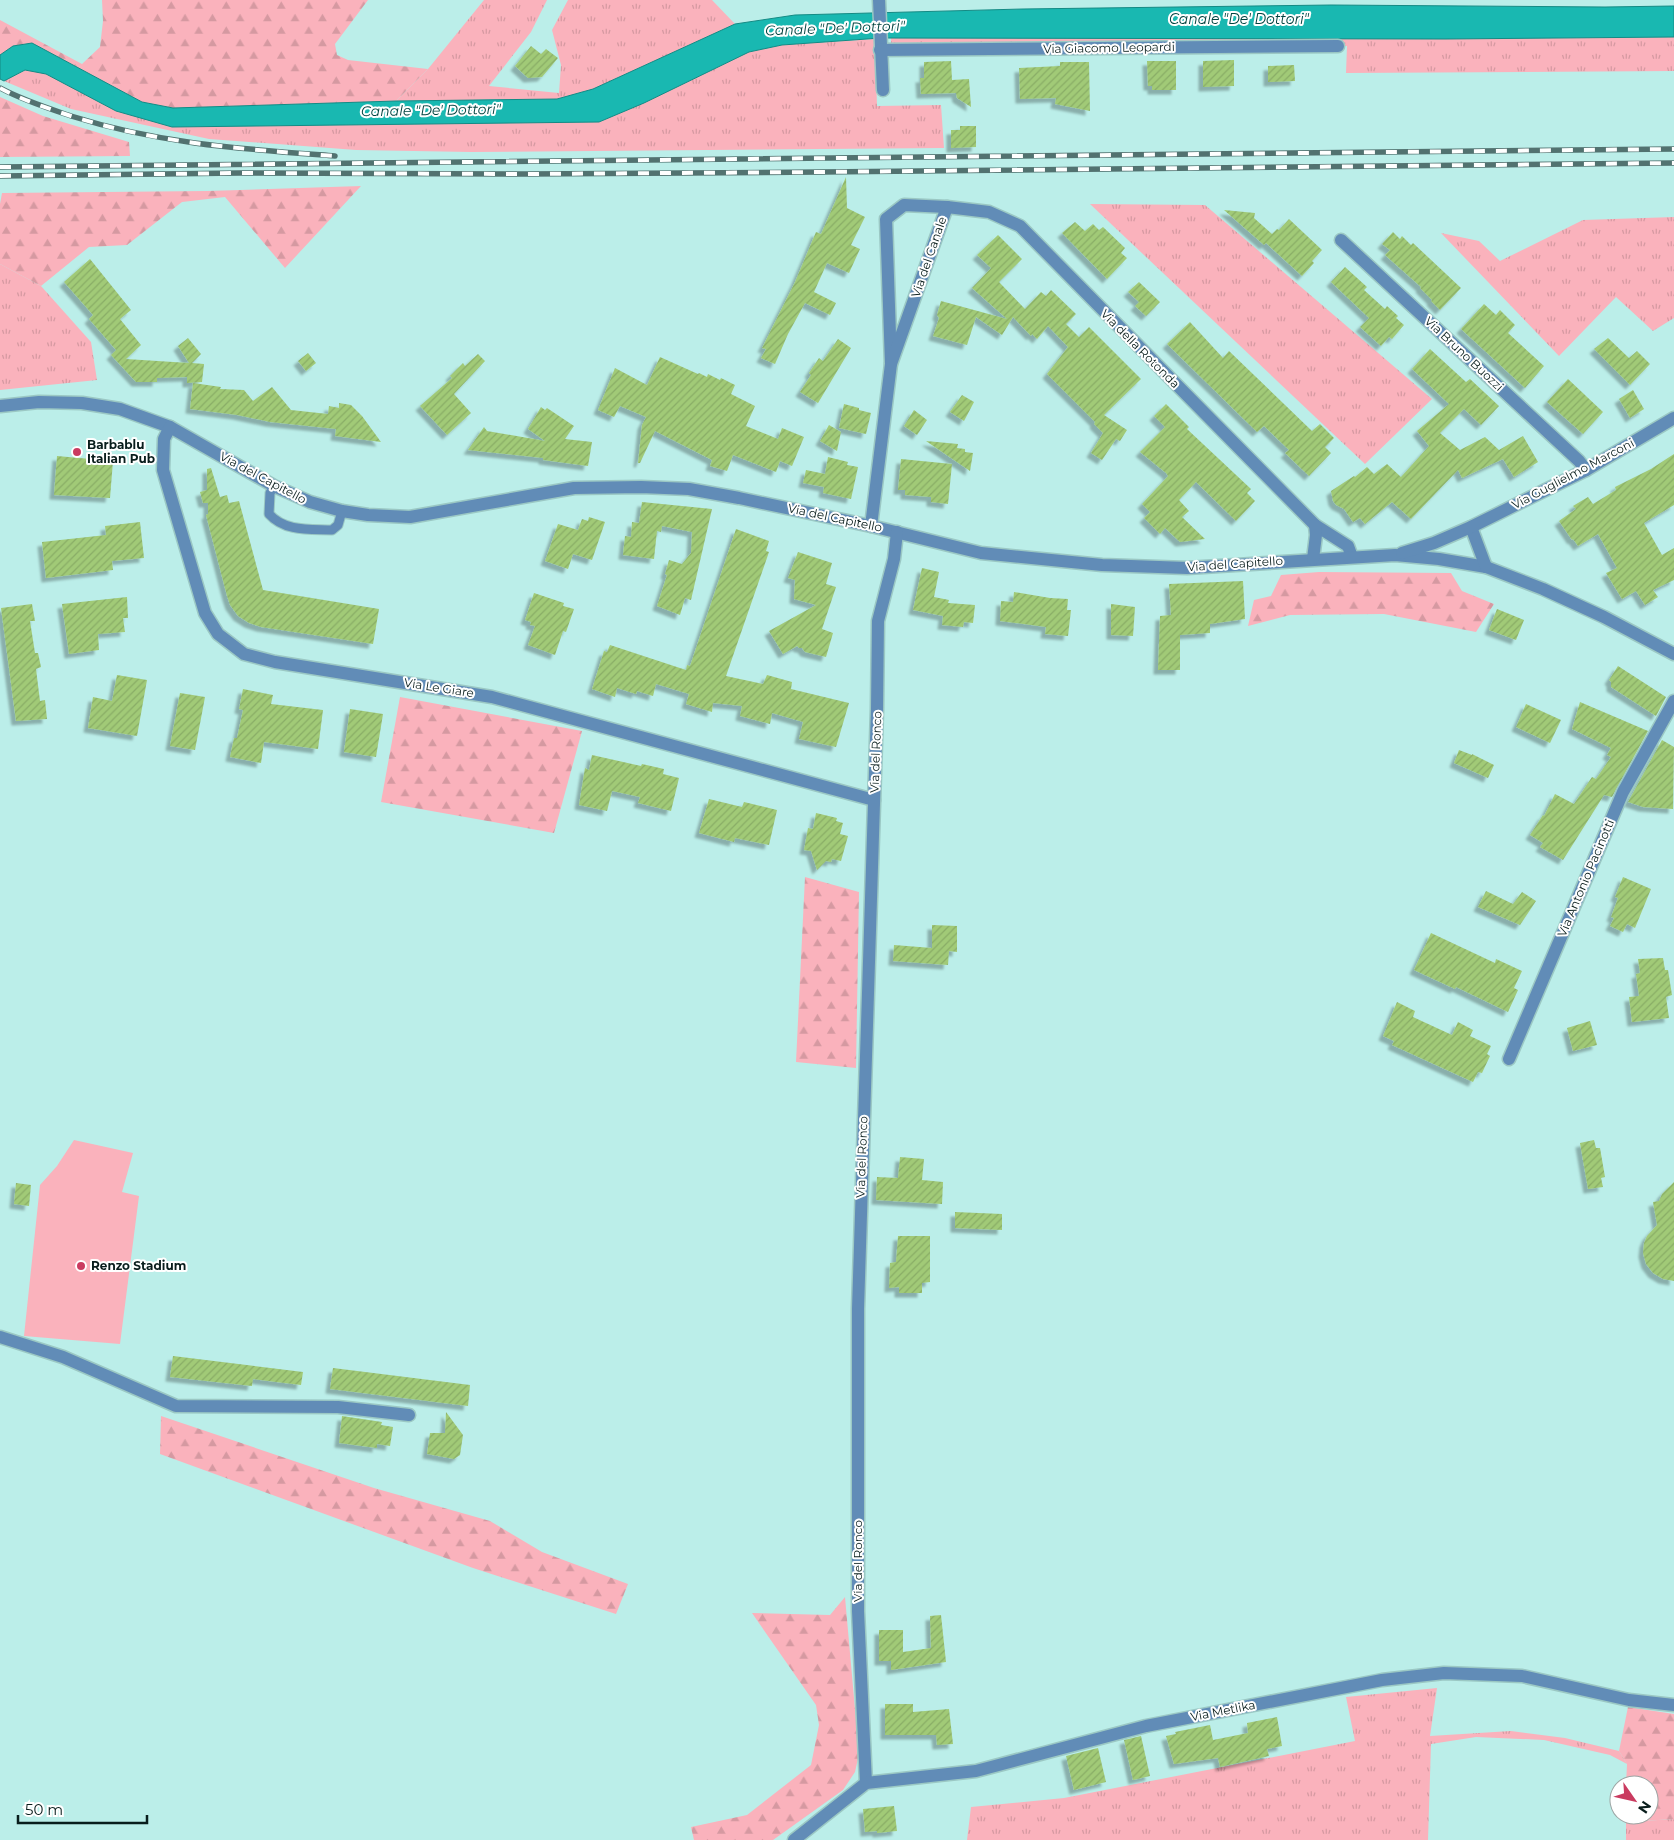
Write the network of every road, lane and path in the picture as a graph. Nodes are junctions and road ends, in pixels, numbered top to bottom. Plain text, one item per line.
1 (879, 0) edge
2 (881, 44) junction
3 (1338, 46) dead end
4 (883, 90) dead end
5 (947, 207) junction
6 (1341, 240) dead end
7 (891, 364) junction
8 (0, 406) edge
9 (1674, 418) edge
10 (170, 427) junction
11 (1586, 470) junction
12 (274, 486) junction
13 (342, 511) junction
14 (871, 526) junction
15 (1315, 526) junction
16 (1471, 527) junction
17 (897, 532) junction
18 (1396, 555) junction
19 (1352, 557) junction
20 (1313, 559) junction
21 (1486, 568) junction
22 (1674, 654) edge
23 (1674, 701) edge
24 (874, 800) junction
25 (1508, 1059) dead end
26 (0, 1337) edge
27 (409, 1416) dead end
28 (1674, 1704) edge
29 (866, 1783) junction
30 (794, 1840) edge

1 - 2 street
2 - 3 street, Via Giacomo Leopardi
2 - 4 street
5 - 7 street, Via del Canale
5 - 7 street, Via del Canale
5 - 15 street, Via della Rotonda
6 - 11 street, Via Bruno Buozzi
7 - 14 street, Via del Canale
8 - 10 street, Via del Capitello
9 - 11 street, Via Guglielmo Marconi
10 - 12 street, Via del Capitello
10 - 24 street, Via Le Giare
11 - 16 street, Via Guglielmo Marconi
12 - 13 street, Via del Capitello
12 - 13 lane
13 - 14 street, Via del Capitello
14 - 17 street, Via del Capitello
15 - 19 street, Via della Rotonda
15 - 20 street
16 - 18 street, Via Guglielmo Marconi
16 - 21 street
17 - 20 street, Via del Capitello
17 - 24 street, Via del Ronco
18 - 19 street, Via del Capitello
18 - 21 street, Via del Capitello
19 - 20 street, Via del Capitello
21 - 22 street, Via del Capitello
23 - 25 street, Via Antonio Pacinotti
24 - 29 street, Via del Ronco
26 - 27 street
28 - 29 street, Via Metlika
29 - 30 street

